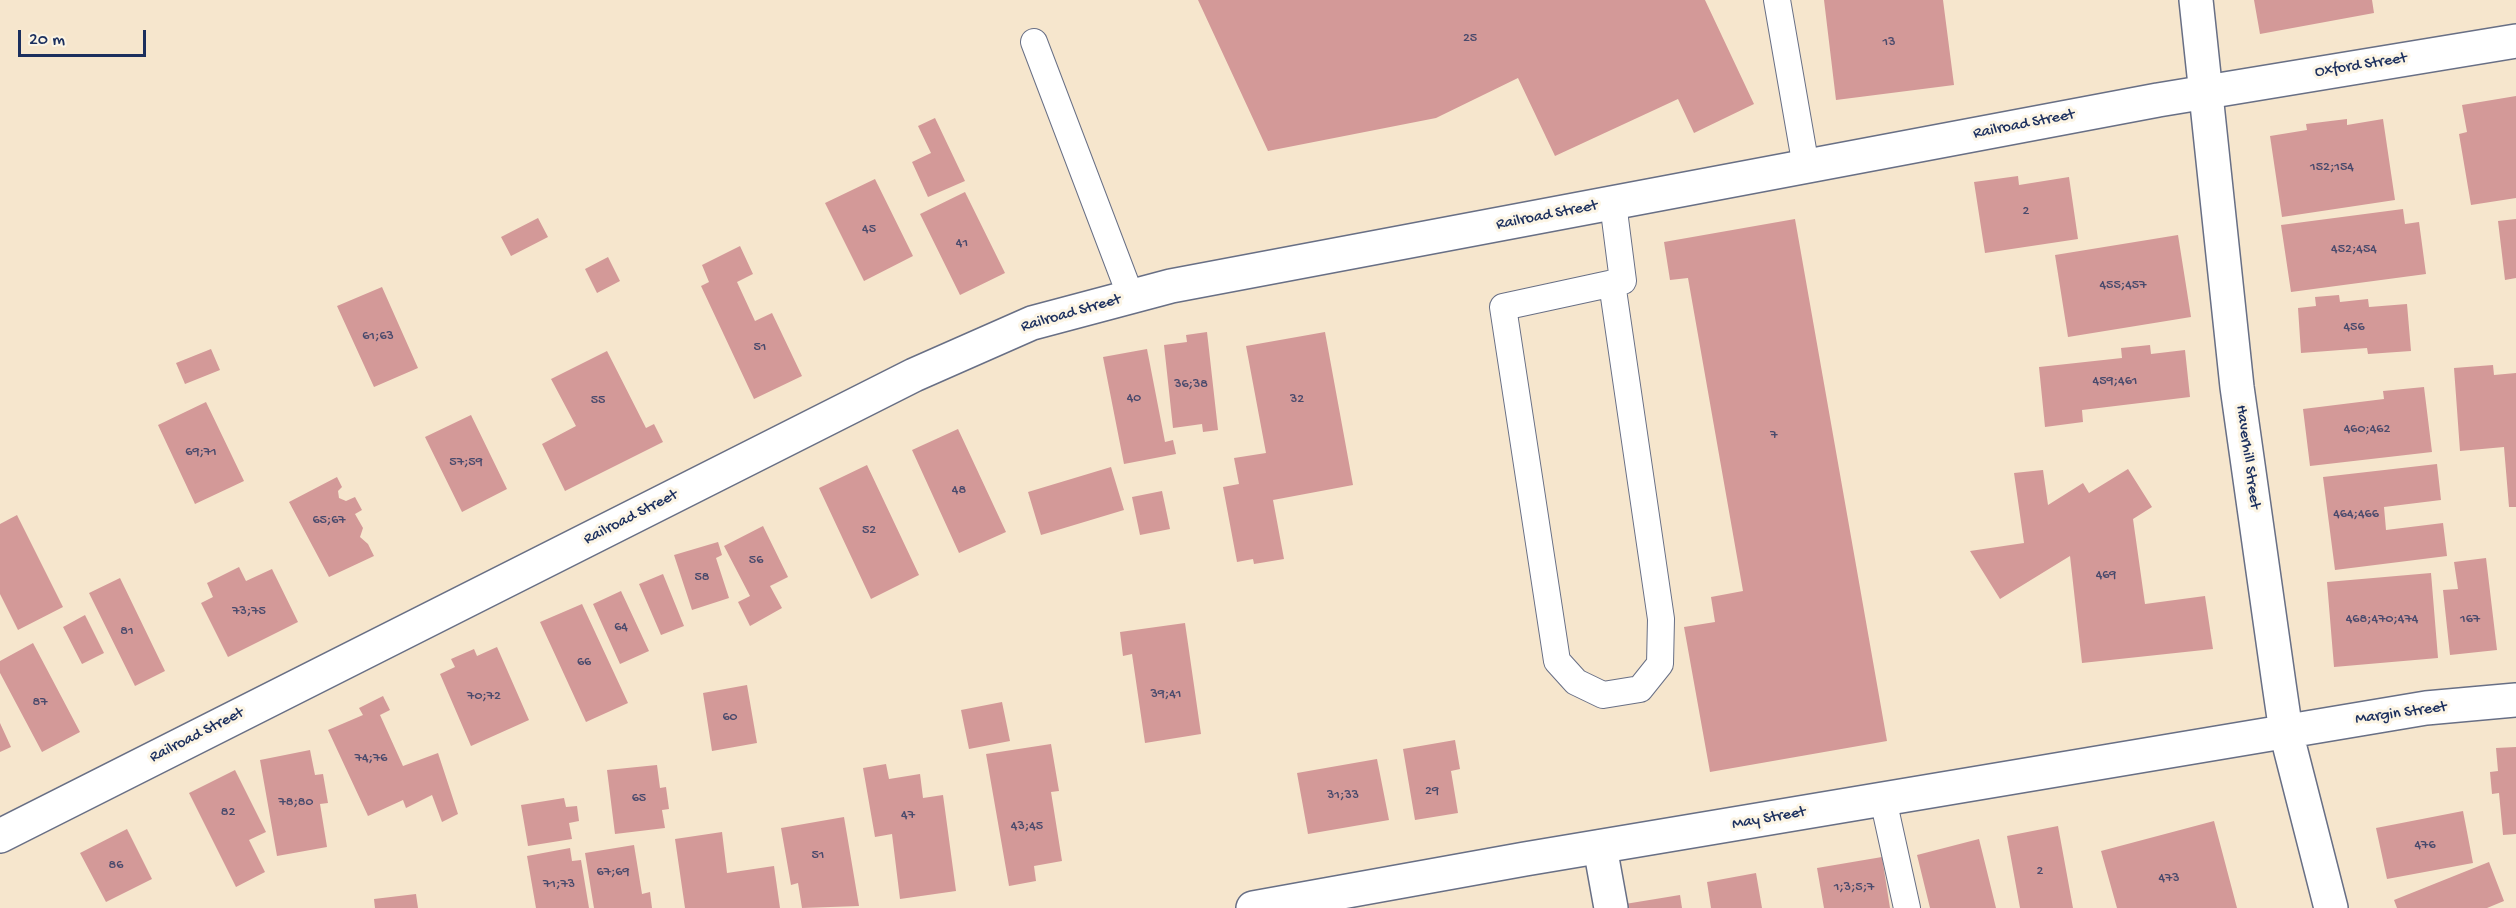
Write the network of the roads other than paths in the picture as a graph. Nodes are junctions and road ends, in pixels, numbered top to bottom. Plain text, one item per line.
1 (1778, 0) edge
2 (2196, 0) edge
3 (2516, 41) edge
4 (1034, 42) dead end
5 (2206, 92) junction
6 (1806, 166) junction
7 (1613, 203) junction
8 (1612, 283) junction
9 (1131, 297) junction
10 (2516, 700) edge
11 (2286, 732) junction
12 (1883, 799) junction
13 (0, 836) edge
14 (1600, 847) junction
15 (1253, 908) edge
16 (1611, 908) edge
17 (1907, 908) edge
18 (2331, 908) edge

1 - 6 lane
2 - 5 street, Haverhill Street
3 - 5 street, Oxford Street
4 - 9 lane
5 - 6 street, Railroad Street
5 - 11 street, Haverhill Street
6 - 7 street, Railroad Street
7 - 8 lane
7 - 9 street, Railroad Street
8 - 8 lane
9 - 13 street, Railroad Street
10 - 11 street, Margin Street
11 - 12 street, May Street
11 - 18 street, Haverhill Street
12 - 14 street, May Street
12 - 17 lane
14 - 15 street, May Street
14 - 16 street

